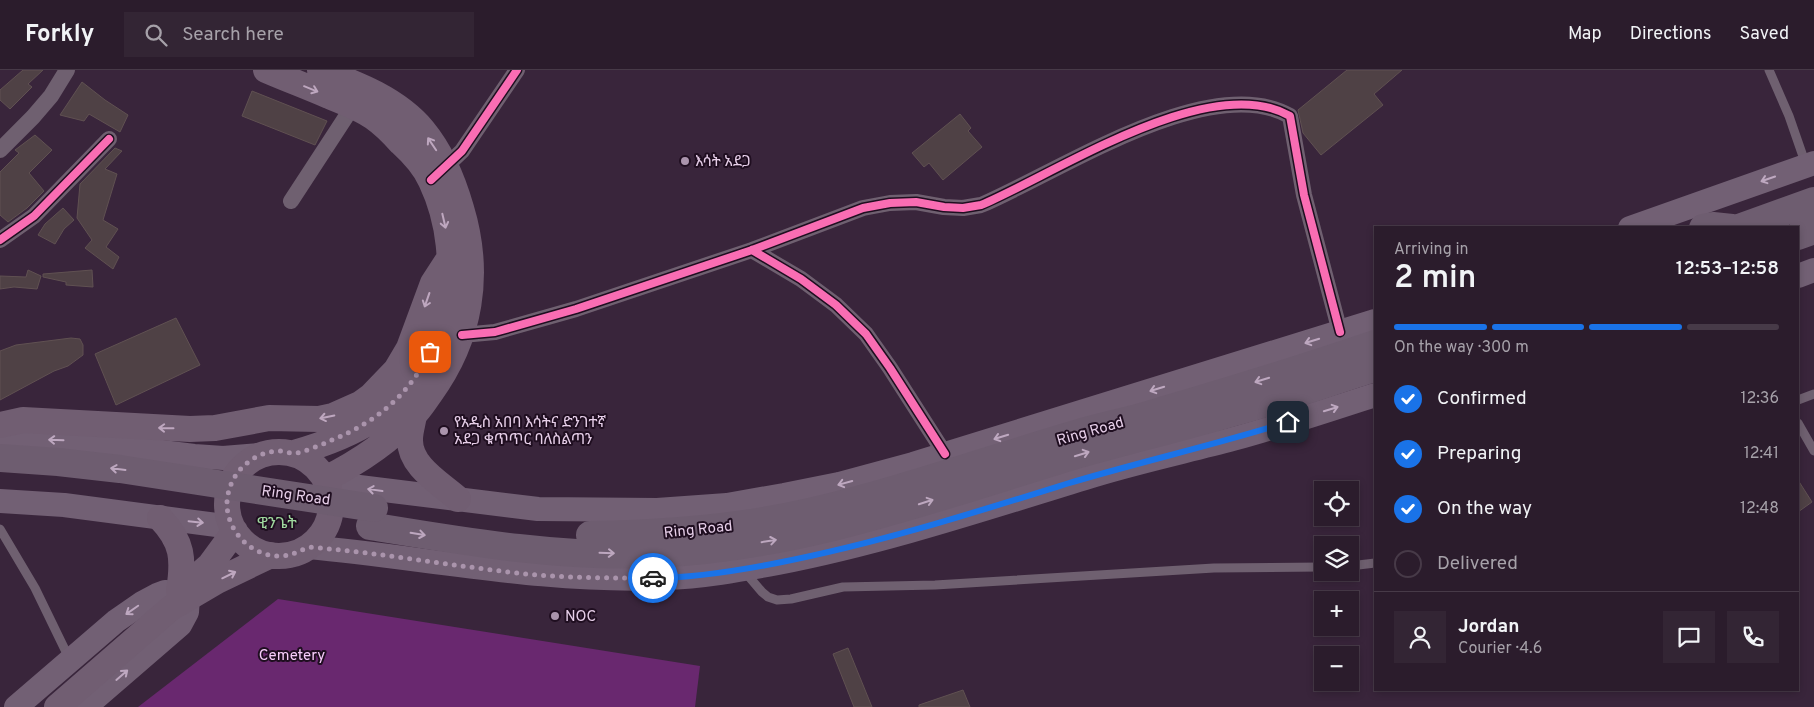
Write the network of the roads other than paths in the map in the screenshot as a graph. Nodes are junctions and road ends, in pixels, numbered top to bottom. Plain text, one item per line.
1 (67, 70) edge
2 (266, 70) edge
3 (320, 70) edge
4 (517, 70) edge
5 (1769, 70) edge
6 (353, 106) junction
7 (109, 139) dead end
8 (0, 150) edge
9 (1810, 164) edge
10 (439, 173) junction
11 (291, 201) dead end
12 (1814, 201) edge
13 (1636, 226) edge
14 (1745, 226) edge
15 (1814, 230) edge
16 (1799, 236) edge
17 (0, 240) edge
18 (752, 250) junction
19 (450, 257) junction
20 (1814, 270) edge
21 (1799, 276) edge
22 (1374, 321) edge
23 (1340, 332) junction
24 (462, 335) junction
25 (1374, 344) edge
26 (1374, 368) edge
27 (1814, 394) edge
28 (1374, 395) edge
29 (1799, 400) edge
30 (414, 415) junction
31 (0, 425) edge
32 (1799, 425) edge
33 (0, 438) edge
34 (1814, 451) edge
35 (294, 454) junction
36 (944, 454) junction
37 (258, 456) junction
38 (0, 458) edge
39 (0, 477) edge
40 (326, 481) junction
41 (458, 499) junction
42 (0, 501) edge
43 (160, 518) junction
44 (0, 529) edge
45 (233, 529) junction
46 (309, 547) junction
47 (271, 555) junction
48 (1374, 562) edge
49 (1359, 565) edge
50 (1314, 567) edge
51 (743, 570) junction
52 (181, 594) junction
53 (70, 660) junction
54 (16, 707) edge
55 (42, 707) edge
56 (57, 707) edge
57 (85, 707) edge

1 - 8 street
2 -> 6 main road
10 -> 3 main road
4 - 10 street
5 - 9 lane
6 - 10 main road
6 - 11 street
7 - 17 street
9 -> 13 main road
10 -> 19 main road
10 - 24 main road
12 - 14 highway
15 - 16 highway
18 - 23 street
18 - 24 street
18 - 36 street
19 -> 31 main road
19 - 35 main road
20 - 21 main road
22 - 23 main road
23 -> 36 main road
24 - 30 main road
25 -> 38 highway, Ring Road, bridge
39 -> 26 highway, Ring Road
27 - 29 lane
51 -> 28 main road
30 - 40 main road
30 - 41 main road
32 - 34 lane
37 -> 33 main road
35 - 37 main road
35 - 40 main road
36 -> 41 main road
37 - 45 main road
41 -> 40 main road
40 - 46 main road
42 - 43 main road
43 -> 45 main road
43 - 52 main road
44 - 53 lane
45 - 47 main road
45 - 52 main road
46 - 47 main road
46 - 51 main road
52 -> 47 main road
48 - 49 lane
50 - 51 lane
52 -> 53 main road
52 - 55 main road
52 - 56 main road
57 -> 52 main road
53 - 54 main road

